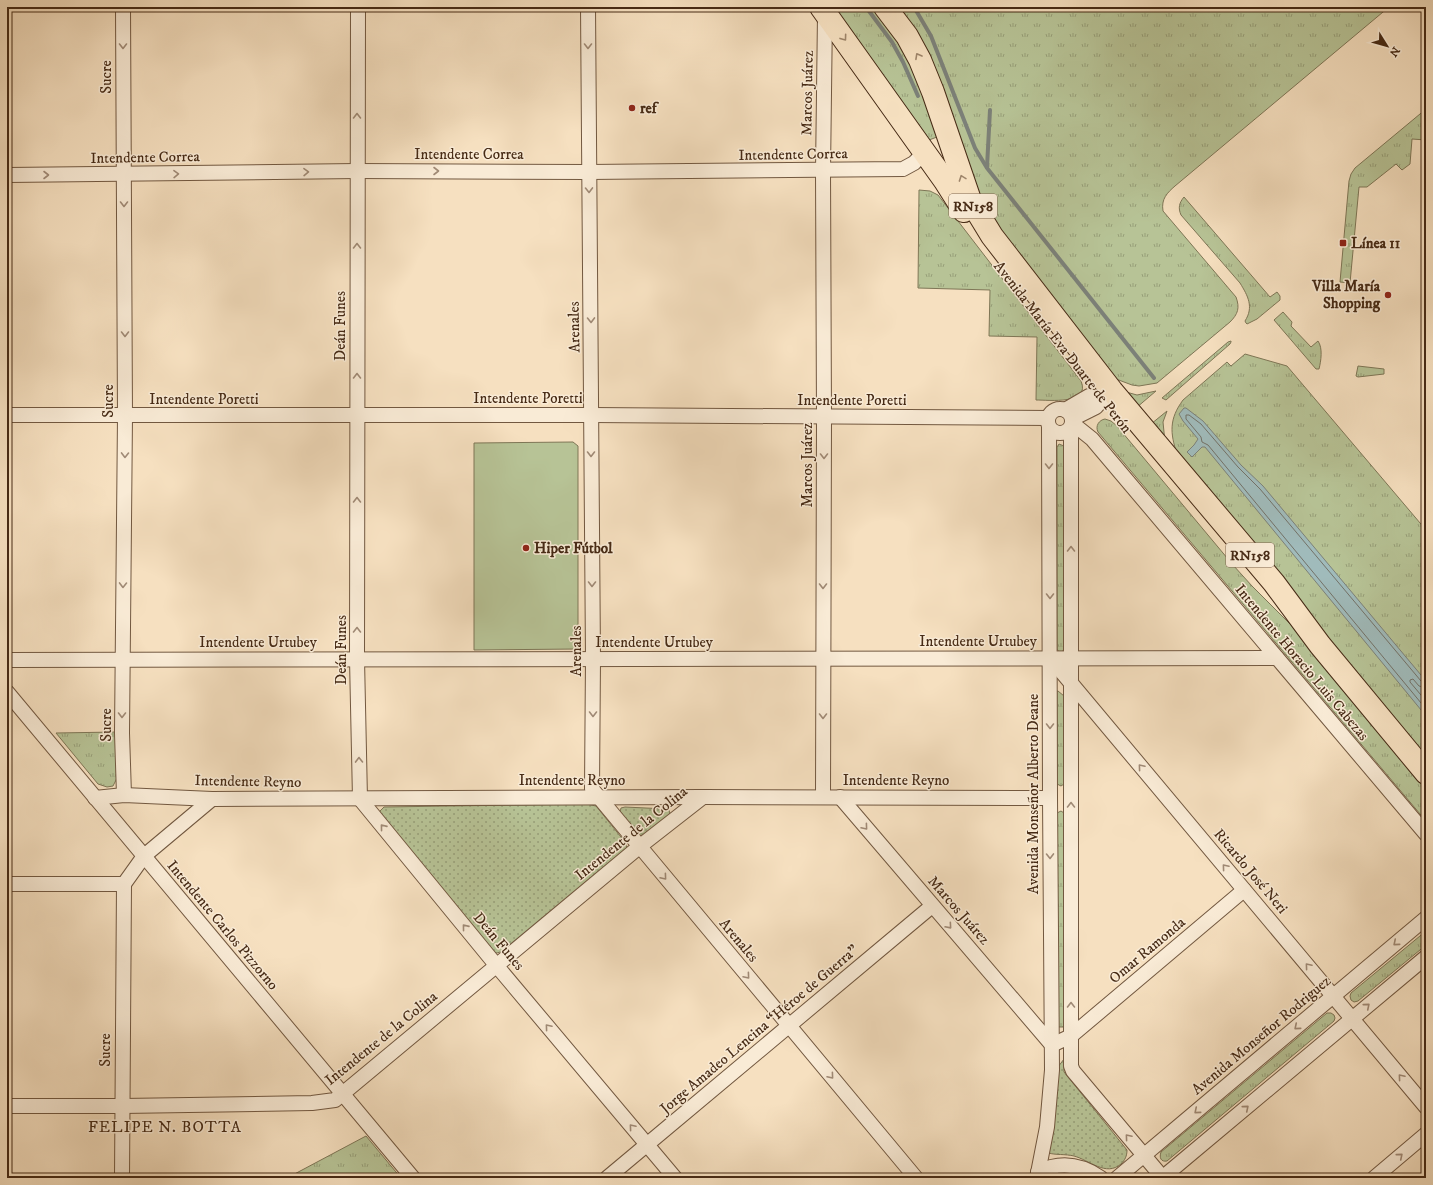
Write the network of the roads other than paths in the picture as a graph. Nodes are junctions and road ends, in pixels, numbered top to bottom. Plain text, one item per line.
1 (123, 7) edge
2 (358, 7) edge
3 (588, 7) edge
4 (885, 7) edge
5 (823, 10) edge
6 (949, 139) junction
7 (925, 152) junction
8 (357, 171) junction
9 (823, 171) junction
10 (589, 172) junction
11 (7, 175) edge
12 (124, 175) junction
13 (1107, 395) junction
14 (7, 415) edge
15 (357, 415) junction
16 (592, 415) junction
17 (125, 416) junction
18 (824, 417) junction
19 (1070, 420) junction
20 (1049, 422) junction
21 (823, 658) junction
22 (1050, 658) junction
23 (1071, 658) junction
24 (1277, 658) junction
25 (123, 659) junction
26 (357, 659) junction
27 (593, 659) junction
28 (7, 660) edge
29 (1071, 684) junction
30 (7, 692) edge
31 (1423, 771) edge
32 (124, 795) junction
33 (598, 797) junction
34 (703, 797) junction
35 (823, 797) junction
36 (840, 797) junction
37 (95, 798) junction
38 (1050, 798) junction
39 (212, 799) junction
40 (360, 799) junction
41 (1426, 834) edge
42 (639, 847) junction
43 (144, 856) junction
44 (7, 884) edge
45 (124, 884) junction
46 (1244, 890) junction
47 (932, 906) junction
48 (1426, 918) edge
49 (1426, 957) edge
50 (496, 965) junction
51 (1333, 996) junction
52 (1352, 1019) junction
53 (789, 1026) junction
54 (1071, 1036) junction
55 (1052, 1045) junction
56 (343, 1094) junction
57 (7, 1106) edge
58 (122, 1106) junction
59 (1426, 1107) edge
60 (1426, 1134) edge
61 (647, 1145) junction
62 (1144, 1155) junction
63 (1039, 1170) edge
64 (122, 1178) edge
65 (413, 1178) edge
66 (607, 1178) edge
67 (675, 1178) edge
68 (916, 1178) edge
69 (1101, 1178) edge
70 (1117, 1178) edge
71 (1162, 1178) edge
72 (1374, 1178) edge

1 -> 12 street, Sucre
8 -> 2 street, Deán Funes
3 -> 10 street, Arenales
6 -> 4 highway, Avenida María Eva Duarte de Perón / RN158
5 -> 7 highway, Avenida María Eva Duarte de Perón / RN158
5 - 9 street, Marcos Juárez
6 - 7 highway
13 -> 6 highway, Avenida María Eva Duarte de Perón / RN158
7 - 9 street, Intendente Correa
7 - 13 highway, Avenida María Eva Duarte de Perón / RN158
8 -> 10 street, Intendente Correa
12 -> 8 street, Intendente Correa
15 -> 8 street, Deán Funes
9 - 10 street, Intendente Correa
9 - 18 street, Marcos Juárez
10 -> 16 street, Arenales
11 -> 12 street, Intendente Correa
12 -> 17 street, Sucre
13 - 19 street
13 - 31 highway, Avenida María Eva Duarte de Perón / RN158
14 - 17 street, Intendente Poretti
15 - 16 street, Intendente Poretti
15 - 17 street, Intendente Poretti
26 -> 15 street, Deán Funes
16 - 18 street, Intendente Poretti
16 -> 27 street, Arenales
17 -> 25 street, Sucre
18 - 20 street, Intendente Poretti
18 -> 21 street, Marcos Juárez
19 - 20 street
19 - 20 street
23 -> 19 street
19 - 24 street, Intendente Horacio Luis Cabezas
20 -> 22 street, Avenida Monseñor Alberto Deane
21 - 22 street, Intendente Urtubey
21 - 27 street, Intendente Urtubey
21 -> 35 street, Marcos Juárez
22 - 23 street, Intendente Urtubey
22 - 29 street, Ricardo José Neri
22 -> 38 street, Avenida Monseñor Alberto Deane
23 - 24 street, Intendente Urtubey
23 - 29 street
24 - 41 street, Intendente Horacio Luis Cabezas
25 - 26 street, Intendente Urtubey
25 - 28 street, Intendente Urtubey
25 -> 32 street, Sucre
26 - 27 street, Intendente Urtubey
40 -> 26 street, Deán Funes
27 -> 33 street, Arenales
46 -> 29 street, Ricardo José Neri
54 -> 29 street
30 - 37 street, Intendente Carlos Pizzorno
32 - 37 street, Intendente Reyno
32 - 39 street, Intendente Reyno
33 - 34 street, Intendente Reyno
33 - 40 street, Intendente Reyno
33 - 42 street, Arenales
34 - 35 street, Intendente Reyno
34 - 42 street, Intendente de la Colina
35 - 36 street, Intendente Reyno
36 - 38 street, Intendente Reyno
36 -> 47 street, Marcos Juárez
37 - 43 street, Intendente Carlos Pizzorno
38 -> 55 street, Avenida Monseñor Alberto Deane
39 - 40 street, Intendente Reyno
39 - 43 street
50 -> 40 street, Deán Funes
42 - 50 street, Intendente de la Colina
42 -> 53 street, Arenales
43 - 45 street
43 - 56 street, Intendente Carlos Pizzorno
44 - 45 street
45 - 58 street, Sucre
51 -> 46 street, Ricardo José Neri
46 - 54 street, Omar Ramonda
47 - 53 street, Jorge Amadeo Lencina “Héroe de Guerra”
47 -> 55 street, Marcos Juárez
48 -> 51 street, Avenida Monseñor Rodriguez
52 -> 49 street
50 - 56 street, Intendente de la Colina
61 -> 50 street, Deán Funes
51 - 52 street, Ricardo José Neri
51 -> 62 street, Avenida Monseñor Rodriguez
59 -> 52 street, Ricardo José Neri
71 -> 52 street
53 - 61 street, Jorge Amadeo Lencina “Héroe de Guerra”
53 -> 68 street, Arenales
54 - 55 street, Omar Ramonda
62 -> 54 street
55 - 63 street, Avenida Monseñor Alberto Deane
56 - 58 street, Intendente de la Colina
56 - 65 street, Intendente Carlos Pizzorno
57 - 58 street, Intendente de la Colina
58 - 64 street, Sucre
72 -> 60 street
61 - 66 street, Jorge Amadeo Lencina “Héroe de Guerra”
61 - 67 street, Deán Funes
62 - 70 street, Avenida Monseñor Rodriguez
62 - 71 street
63 - 69 street

